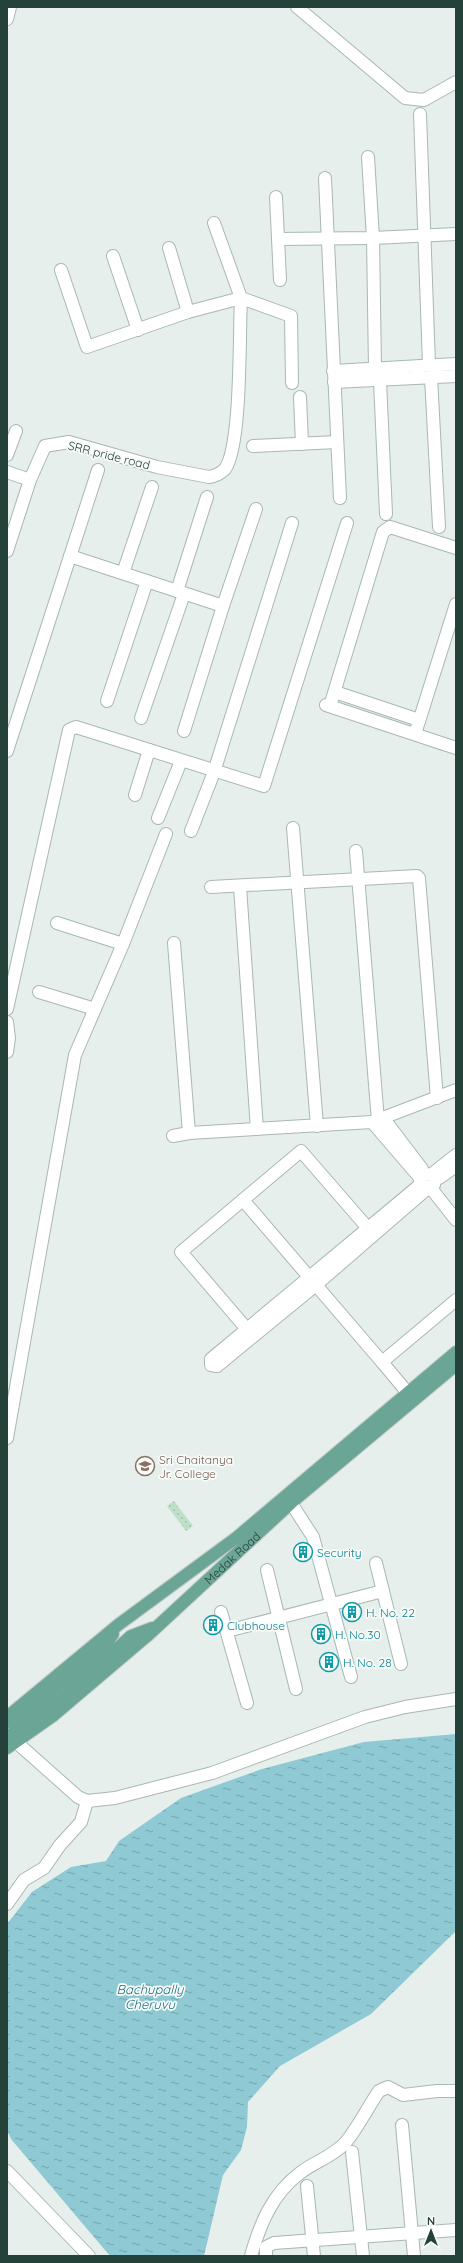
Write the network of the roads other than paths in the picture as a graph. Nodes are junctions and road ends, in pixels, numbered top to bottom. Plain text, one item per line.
1 (10, 7) edge
2 (297, 7) edge
3 (7, 19) edge
4 (456, 82) edge
5 (420, 114) dead end
6 (368, 156) dead end
7 (325, 178) dead end
8 (276, 197) dead end
9 (214, 223) dead end
10 (456, 234) edge
11 (425, 236) junction
12 (328, 238) junction
13 (373, 238) junction
14 (278, 239) junction
15 (168, 248) dead end
16 (113, 256) dead end
17 (60, 270) dead end
18 (280, 280) dead end
19 (241, 298) junction
20 (188, 312) junction
21 (138, 330) junction
22 (456, 364) edge
23 (430, 371) junction
24 (378, 375) junction
25 (456, 376) edge
26 (334, 377) junction
27 (292, 383) dead end
28 (300, 397) dead end
29 (16, 431) dead end
30 (337, 442) junction
31 (302, 444) junction
32 (253, 446) dead end
33 (7, 455) edge
34 (98, 470) dead end
35 (7, 472) edge
36 (30, 480) junction
37 (152, 487) dead end
38 (207, 497) dead end
39 (340, 498) dead end
40 (256, 509) dead end
41 (386, 514) dead end
42 (292, 523) dead end
43 (347, 523) dead end
44 (439, 527) dead end
45 (10, 532) edge
46 (456, 548) edge
47 (7, 551) edge
48 (70, 556) junction
49 (124, 573) junction
50 (147, 581) junction
51 (181, 592) junction
52 (456, 604) edge
53 (223, 606) junction
54 (335, 692) junction
55 (107, 701) dead end
56 (142, 718) dead end
57 (419, 720) junction
58 (184, 730) dead end
59 (10, 734) edge
60 (415, 734) junction
61 (456, 748) edge
62 (149, 750) junction
63 (7, 751) edge
64 (181, 761) junction
65 (214, 772) junction
66 (135, 795) dead end
67 (158, 818) dead end
68 (294, 828) dead end
69 (191, 831) dead end
70 (166, 834) dead end
71 (356, 851) dead end
72 (359, 879) junction
73 (298, 883) junction
74 (211, 887) dead end
75 (240, 887) junction
76 (57, 923) dead end
77 (174, 943) dead end
78 (123, 944) junction
79 (39, 992) dead end
80 (7, 1009) edge
81 (95, 1009) junction
82 (7, 1022) edge
83 (8, 1037) edge
84 (7, 1052) edge
85 (456, 1090) edge
86 (437, 1098) junction
87 (378, 1121) junction
88 (318, 1126) junction
89 (257, 1129) junction
90 (189, 1133) junction
91 (173, 1136) dead end
92 (456, 1155) edge
93 (456, 1166) edge
94 (428, 1181) junction
95 (243, 1200) junction
96 (456, 1208) edge
97 (456, 1220) edge
98 (371, 1232) junction
99 (314, 1281) junction
100 (456, 1300) edge
101 (456, 1352) edge
102 (382, 1362) junction
103 (456, 1364) edge
104 (408, 1392) junction
105 (7, 1438) edge
106 (291, 1504) junction
107 (376, 1563) dead end
108 (267, 1570) dead end
109 (383, 1591) junction
110 (331, 1604) junction
111 (221, 1612) dead end
112 (278, 1618) junction
113 (118, 1625) junction
114 (159, 1626) junction
115 (227, 1631) junction
116 (401, 1664) dead end
117 (351, 1677) dead end
118 (296, 1689) dead end
119 (456, 1699) edge
120 (247, 1703) dead end
121 (7, 1716) edge
122 (7, 1728) edge
123 (10, 1742) edge
124 (87, 1801) junction
125 (7, 1904) edge
126 (456, 2091) edge
127 (402, 2125) dead end
128 (352, 2152) dead end
129 (7, 2171) edge
130 (307, 2186) dead end
131 (456, 2230) edge
132 (412, 2232) junction
133 (362, 2236) junction
134 (313, 2240) junction
135 (89, 2256) edge
136 (251, 2256) edge
137 (266, 2256) edge
138 (314, 2256) edge
139 (363, 2256) edge
140 (414, 2256) edge

1 - 3 street
2 - 4 street
5 - 11 street
6 - 13 street
7 - 12 street
8 - 14 street
9 - 19 street
10 - 11 street
11 - 13 street
11 - 23 street
12 - 13 street
12 - 14 street
12 - 26 street
13 - 24 street
14 - 18 street
15 - 20 street
16 - 21 street
17 - 21 street
19 - 20 street
19 - 27 street
19 - 36 street, SRR pride road
20 - 21 street
22 - 23 street
23 - 24 street
23 - 25 street
23 - 44 street
24 - 26 street
24 - 41 street
26 - 30 street
28 - 31 street
29 - 33 street
30 - 31 street
30 - 39 street
31 - 32 street
34 - 48 street
35 - 36 street
36 - 45 street, SRR pride road
37 - 49 street
38 - 51 street
40 - 53 street
42 - 65 street
43 - 65 street
45 - 47 street, SRR pride road
46 - 54 street
48 - 49 street
48 - 59 street
49 - 50 street
50 - 51 street
50 - 55 street
51 - 53 street
51 - 56 street
52 - 57 street
53 - 58 street
54 - 57 street
54 - 60 street
57 - 60 street
59 - 63 street
60 - 61 street
62 - 64 street
62 - 66 street
62 - 80 street
64 - 65 street
64 - 67 street
65 - 69 street
68 - 73 street
70 - 78 street
71 - 72 street
72 - 73 street
72 - 86 street
72 - 87 street
73 - 75 street
73 - 88 street
74 - 75 street
75 - 89 street
76 - 78 street
77 - 90 street
78 - 81 street
79 - 81 street
81 - 105 street
82 - 83 street
83 - 84 street
85 - 86 street
86 - 87 street
87 - 88 street
87 - 94 street
88 - 89 street
89 - 90 street
90 - 91 street
92 - 94 street
93 - 94 street
94 - 96 street
94 - 97 street
94 - 98 street
95 - 98 street
95 - 99 street
95 - 99 street
98 - 99 street
99 - 102 street
100 - 102 street
101 - 104 main road, Medak Road
102 - 104 street
103 - 106 main road, Medak Road
104 - 113 main road, Medak Road
106 - 110 street
106 - 114 main road, Medak Road
107 - 109 street
108 - 112 street
109 - 110 street
109 - 116 street
110 - 112 street
110 - 117 street
111 - 115 street
112 - 115 street
112 - 118 street
113 - 121 main road, Medak Road
113 - 122 main road
114 - 123 main road, Medak Road
114 - 123 main road
115 - 120 street
119 - 124 street
123 - 124 street
124 - 125 street
126 - 136 street
127 - 132 street
128 - 133 street
129 - 135 street
130 - 134 street
131 - 132 street
132 - 133 street
132 - 140 street
133 - 134 street
133 - 139 street
134 - 137 street
134 - 138 street

